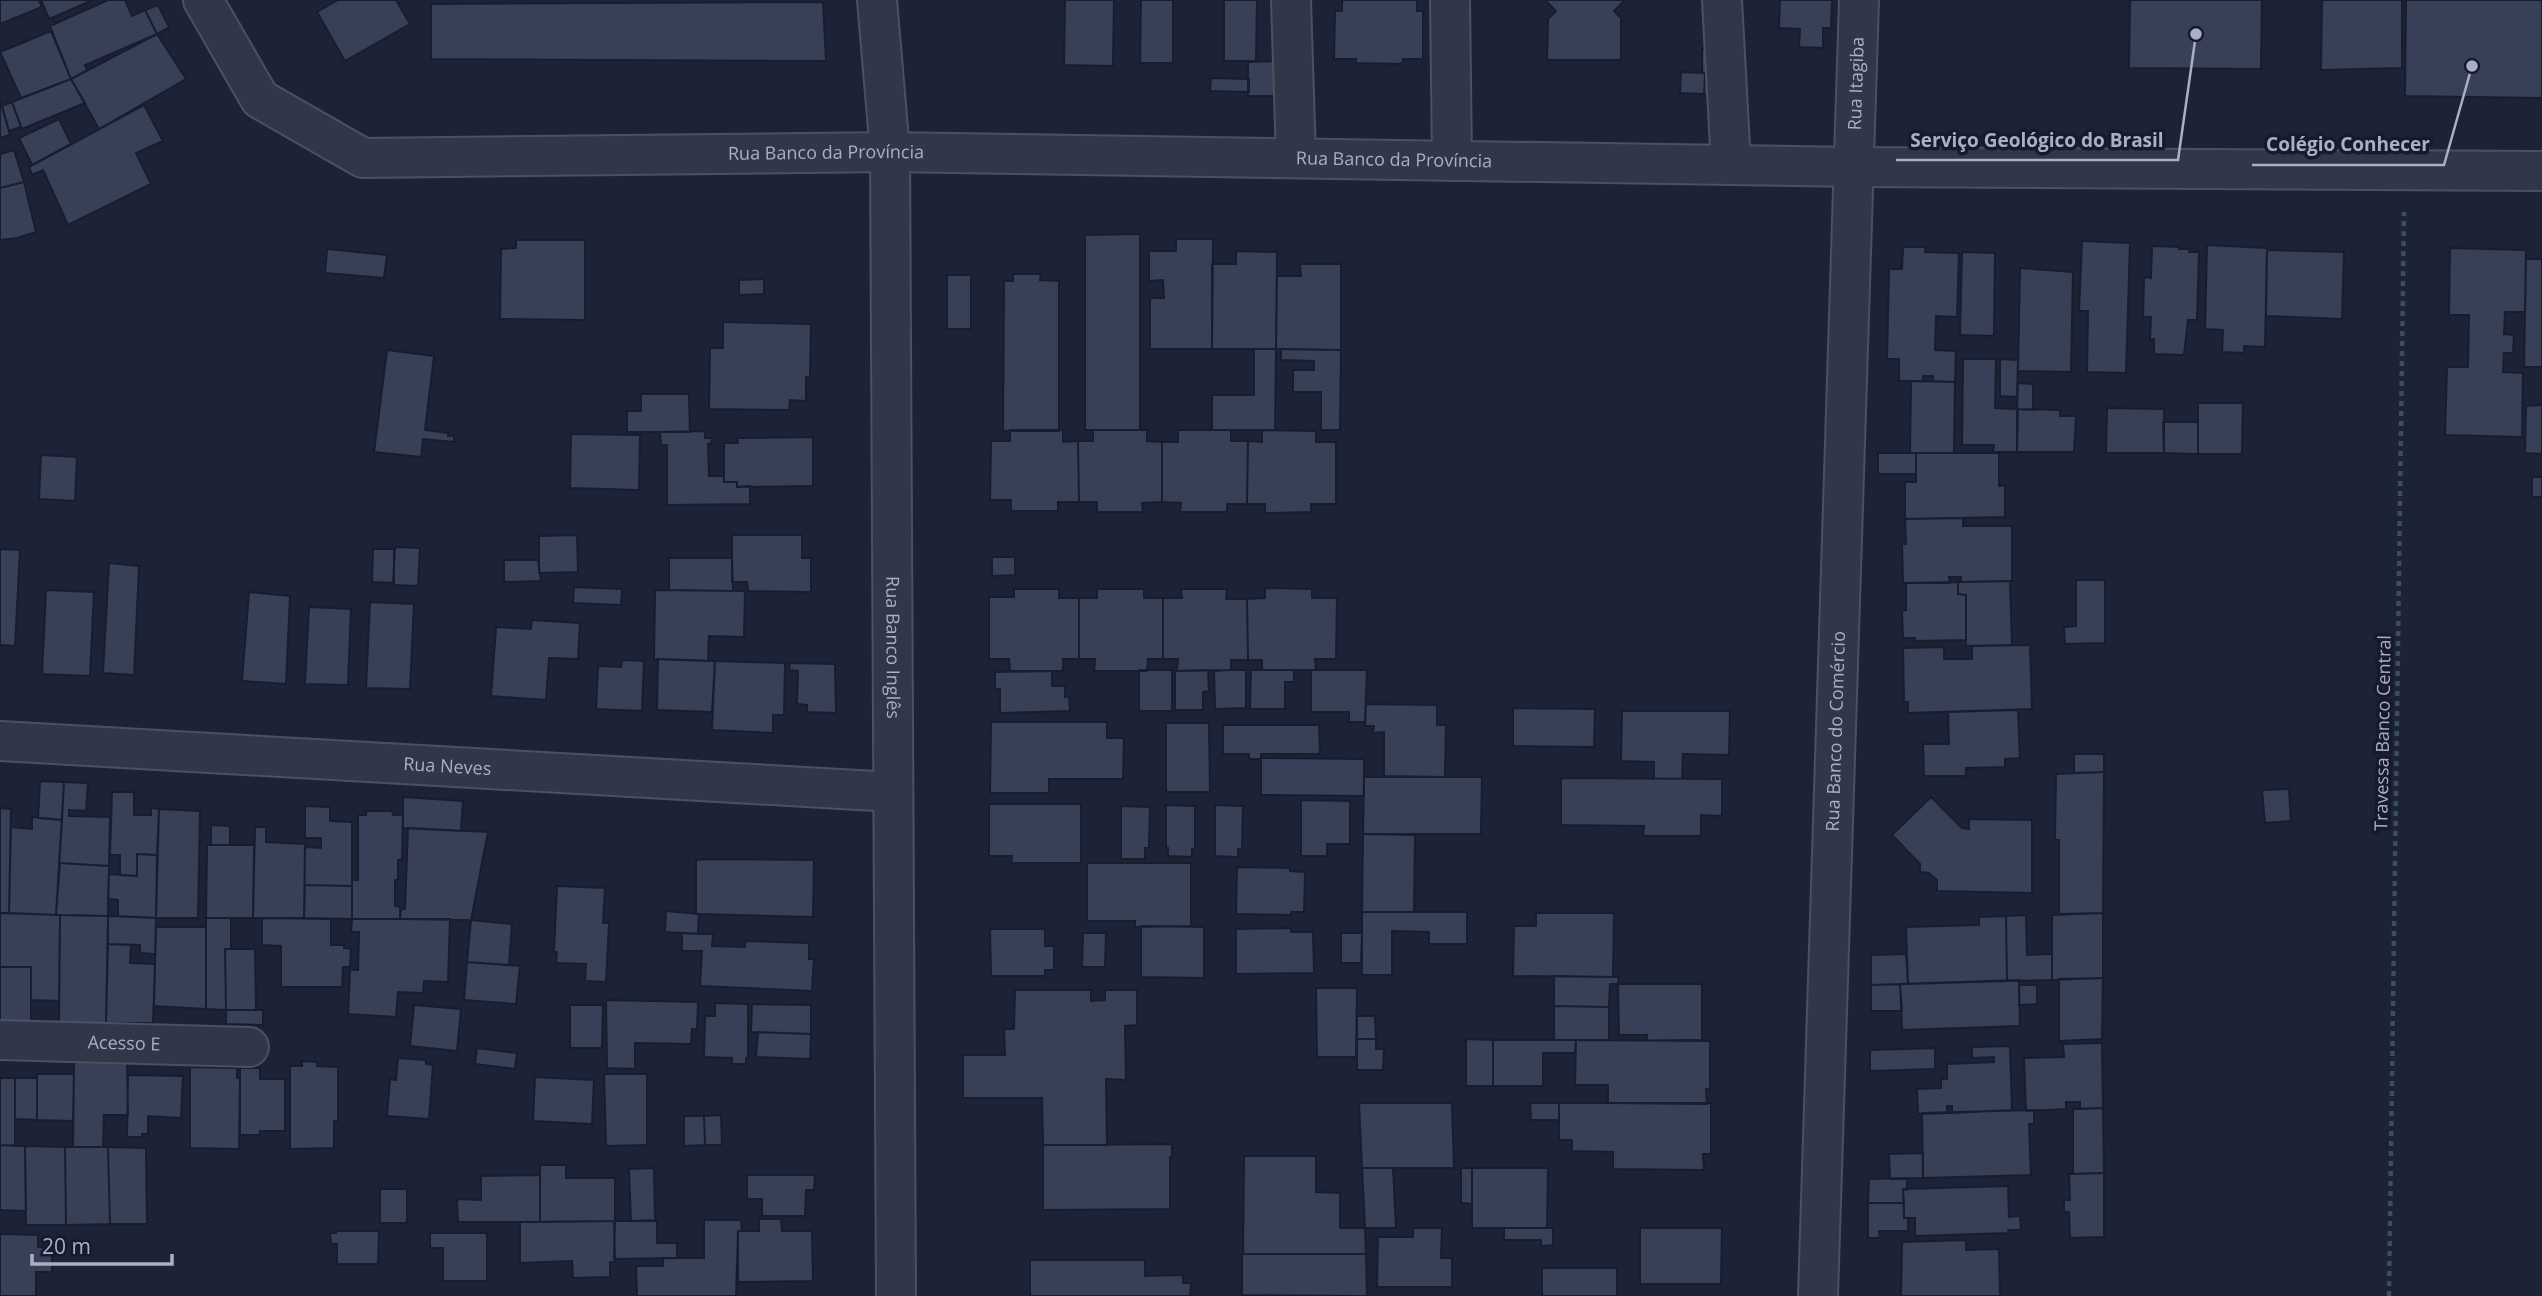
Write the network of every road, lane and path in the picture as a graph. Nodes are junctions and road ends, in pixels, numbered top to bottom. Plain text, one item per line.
1 (203, 0) edge
2 (877, 0) edge
3 (1291, 0) edge
4 (1450, 0) edge
5 (1722, 0) edge
6 (1860, 0) edge
7 (890, 152) junction
8 (1296, 158) junction
9 (1452, 161) junction
10 (1731, 164) junction
11 (1854, 167) junction
12 (2404, 171) junction
13 (2542, 171) edge
14 (0, 741) edge
15 (893, 792) junction
16 (0, 1040) edge
17 (249, 1047) dead end
18 (896, 1296) edge
19 (1818, 1296) edge
20 (2389, 1296) edge

1 - 7 street, Rua Banco da Província
2 - 7 street, Rua Banco Inglês
3 - 8 street
4 - 9 street
5 - 10 street
6 - 11 street, Rua Itagiba
7 - 8 street, Rua Banco da Província
7 - 15 street, Rua Banco Inglês
8 - 9 street, Rua Banco da Província
9 - 10 street, Rua Banco da Província
10 - 11 street, Rua Banco da Província
11 - 12 street, Rua Banco da Província
11 - 19 street, Rua Banco do Comércio
12 - 13 street, Rua Banco da Província
12 - 20 path, Travessa Banco Central
14 - 15 street, Rua Neves
15 - 18 street, Rua Banco Inglês
16 - 17 street, Acesso E

